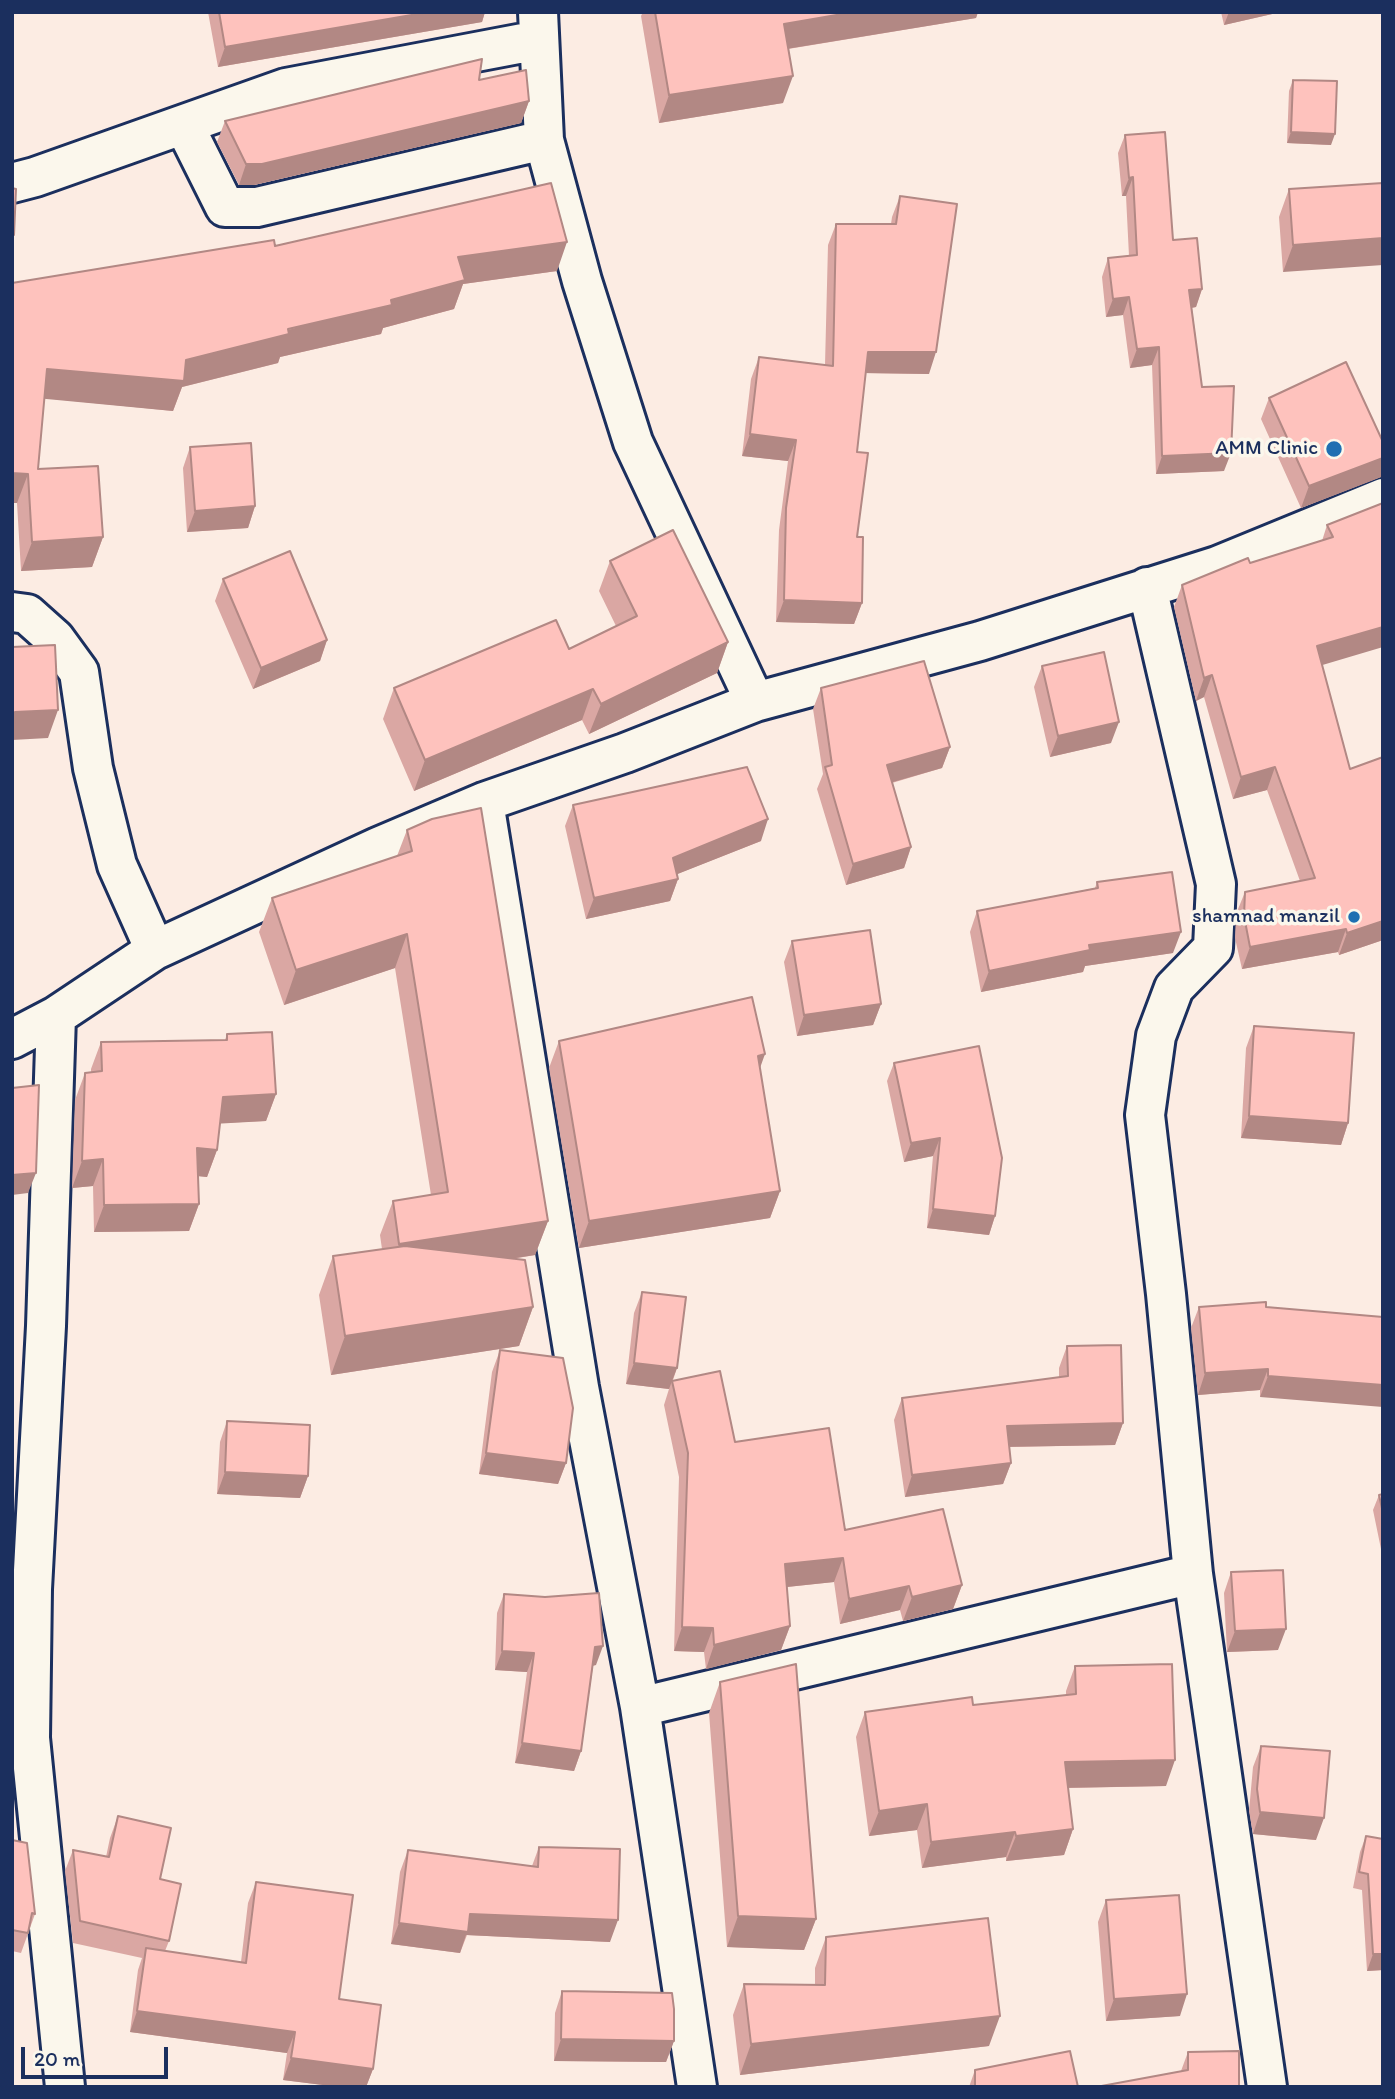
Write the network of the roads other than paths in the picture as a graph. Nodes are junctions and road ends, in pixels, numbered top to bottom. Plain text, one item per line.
1 (539, 26) edge
2 (191, 139) dead end
3 (544, 140) junction
4 (12, 183) edge
5 (1383, 498) edge
6 (1147, 587) junction
7 (12, 612) edge
8 (755, 702) junction
9 (484, 802) junction
10 (155, 950) junction
11 (57, 1016) junction
12 (12, 1039) edge
13 (1194, 1574) junction
14 (640, 1707) junction
15 (65, 2087) edge
16 (696, 2087) edge
17 (1267, 2087) edge

1 - 3 street
1 - 4 street
2 - 3 street
3 - 8 street
5 - 6 street
6 - 8 street
6 - 13 street
7 - 10 street
8 - 9 street
9 - 10 street
9 - 14 street
10 - 11 street
11 - 12 street
11 - 15 street
13 - 14 street
13 - 17 street
14 - 16 street

